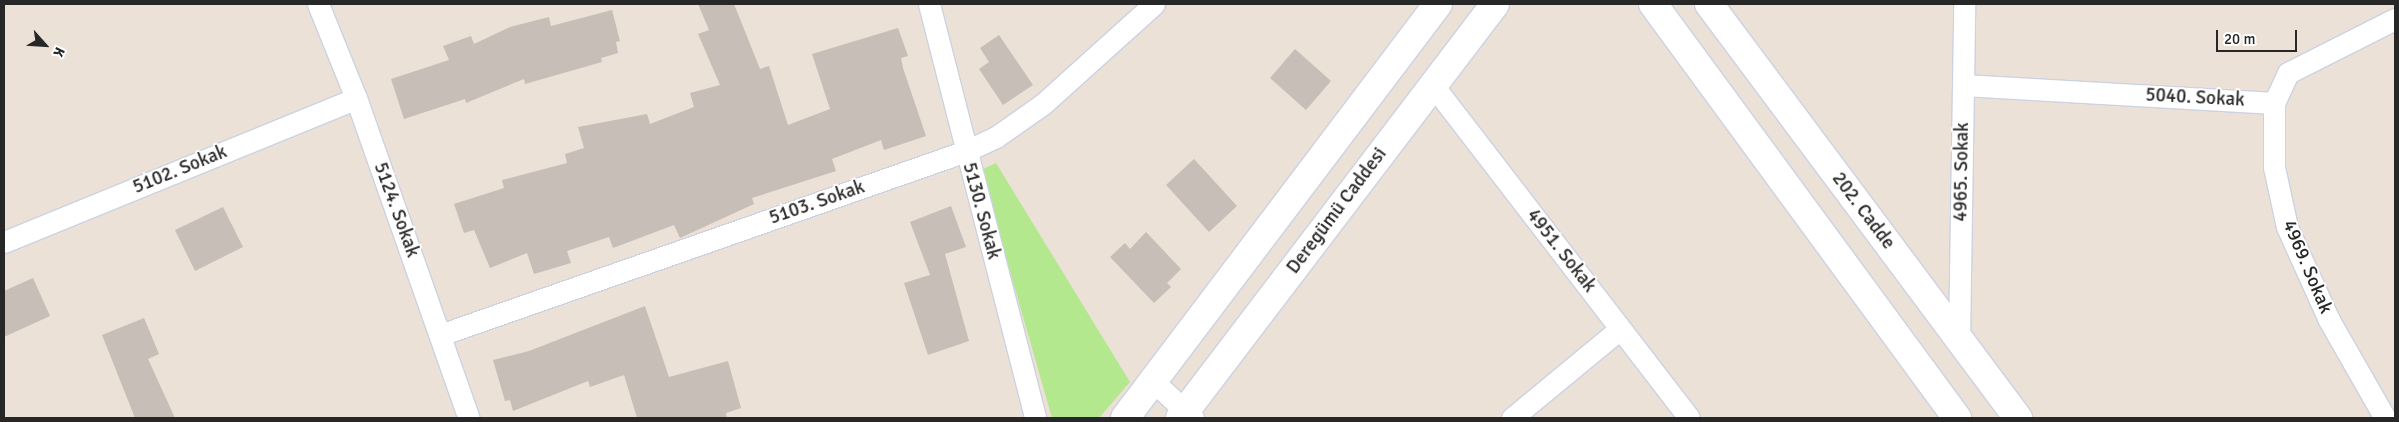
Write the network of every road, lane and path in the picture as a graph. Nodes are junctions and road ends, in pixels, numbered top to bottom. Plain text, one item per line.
1 (318, 4) edge
2 (929, 4) edge
3 (1154, 4) edge
4 (1438, 4) edge
5 (1495, 4) edge
6 (1653, 4) edge
7 (1709, 4) edge
8 (1964, 4) edge
9 (2395, 20) edge
10 (1432, 84) junction
11 (1963, 85) junction
12 (356, 98) junction
13 (2274, 103) junction
14 (966, 151) junction
15 (4, 242) edge
16 (1620, 329) junction
17 (440, 335) junction
18 (1959, 340) junction
19 (1155, 382) junction
20 (1186, 416) edge
21 (470, 418) edge
22 (1035, 418) edge
23 (1125, 418) edge
24 (1512, 418) edge
25 (1689, 418) edge
26 (1957, 418) edge
27 (2018, 418) edge
28 (2385, 418) edge

1 - 12 street, 5124. Sokak
2 - 14 street, 5130. Sokak
3 - 14 street, 5103. Sokak
4 - 19 main road
5 - 10 main road, Deregümü Caddesi
6 - 26 main road
7 - 18 main road, 202. Cadde
8 - 11 street, 4965. Sokak
9 - 13 street
10 - 16 street, 4951. Sokak
10 - 20 main road, Deregümü Caddesi
11 - 13 street, 5040. Sokak
11 - 18 street, 4965. Sokak
12 - 15 street, 5102. Sokak
12 - 17 street, 5124. Sokak
13 - 28 street, 4969. Sokak
14 - 17 street, 5103. Sokak
14 - 22 street, 5130. Sokak
16 - 24 street
16 - 25 street, 4951. Sokak
17 - 21 street, 5124. Sokak
18 - 27 main road, 202. Cadde
19 - 20 street
19 - 23 main road

